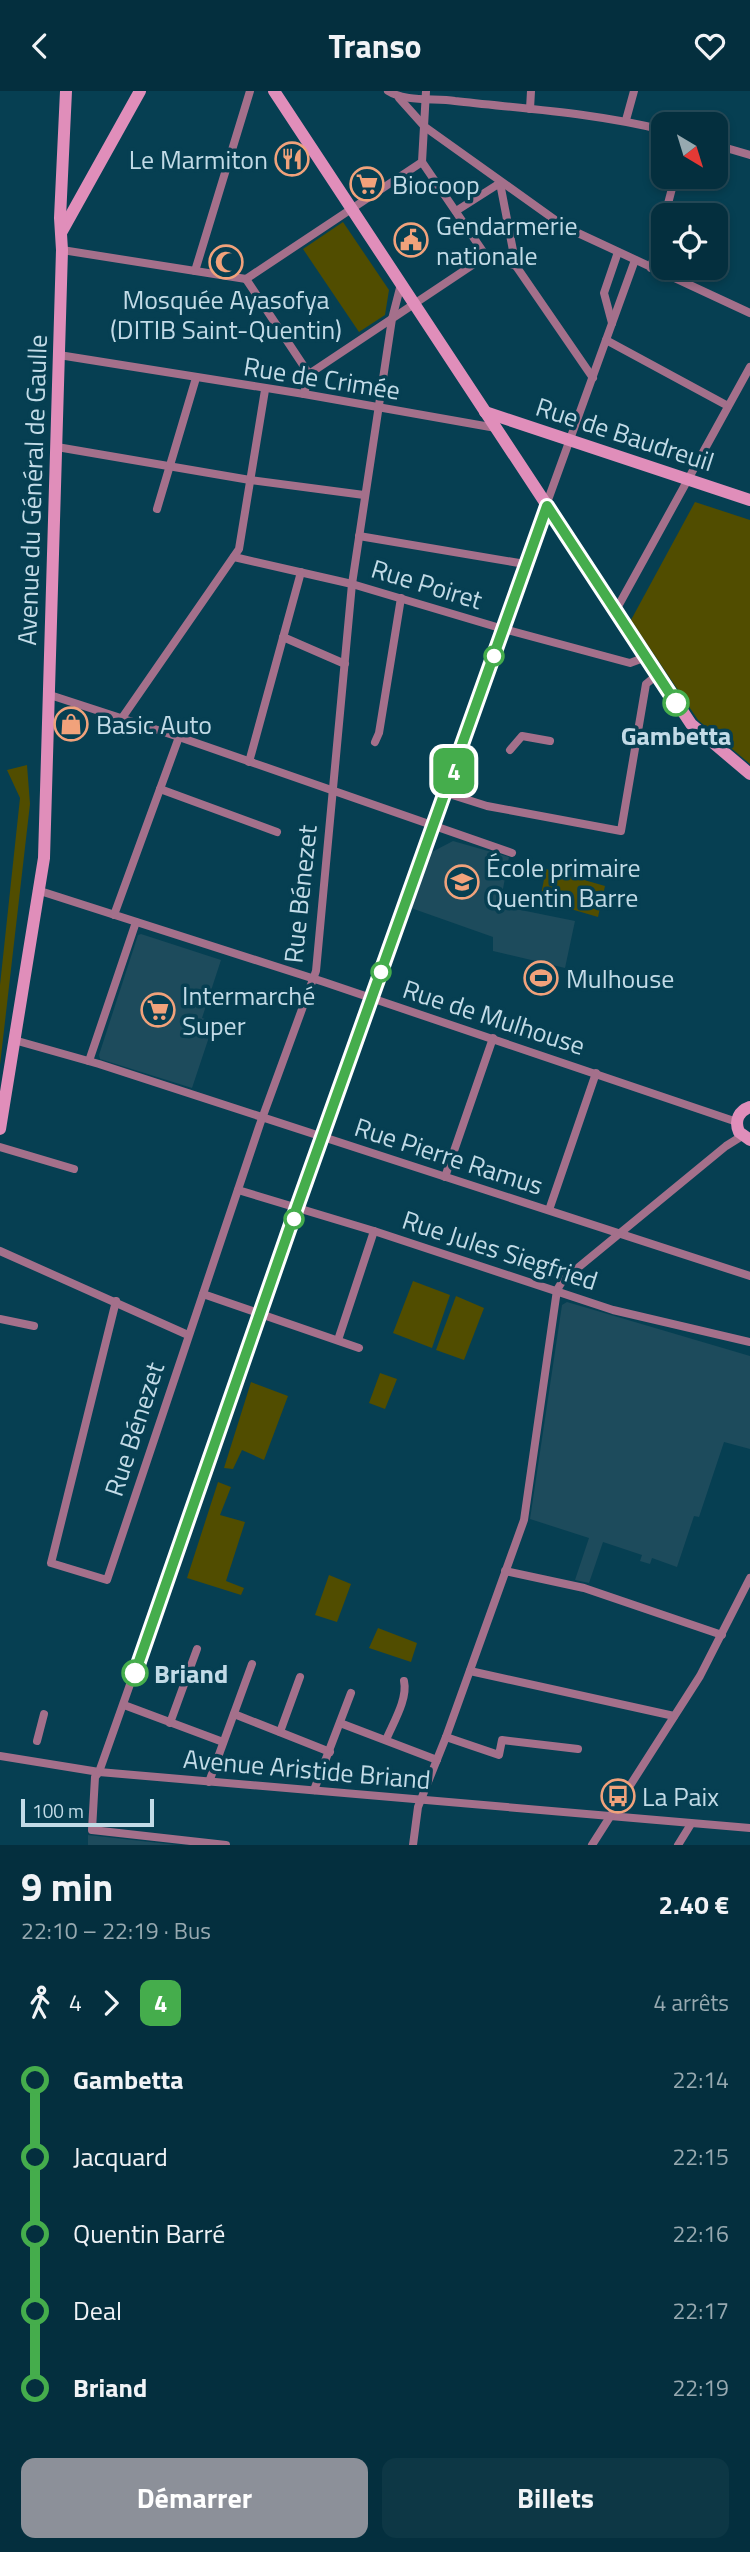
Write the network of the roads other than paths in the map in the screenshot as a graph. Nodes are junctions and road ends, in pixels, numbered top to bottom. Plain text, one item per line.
1 (66, 91) edge
2 (140, 91) edge
3 (250, 91) edge
4 (274, 91) edge
5 (387, 91) edge
6 (531, 91) edge
7 (634, 91) edge
8 (426, 94) edge
9 (399, 98) junction
10 (530, 109) junction
11 (626, 120) junction
12 (425, 127) junction
13 (651, 127) edge
14 (728, 149) edge
15 (750, 155) edge
16 (422, 162) junction
17 (62, 171) junction
18 (93, 172) junction
19 (500, 183) junction
20 (351, 209) junction
21 (456, 211) junction
22 (62, 231) junction
23 (62, 250) junction
24 (618, 252) junction
25 (486, 256) junction
26 (635, 260) junction
27 (516, 265) junction
28 (651, 268) edge
29 (195, 271) junction
30 (246, 279) junction
31 (677, 280) edge
32 (401, 284) junction
33 (415, 305) junction
34 (750, 313) edge
35 (392, 319) junction
36 (612, 323) junction
37 (606, 340) junction
38 (59, 355) junction
39 (750, 367) edge
40 (309, 374) junction
41 (196, 378) junction
42 (593, 378) junction
43 (265, 390) junction
44 (304, 394) junction
45 (728, 407) junction
46 (380, 409) junction
47 (485, 412) junction
48 (527, 426) junction
49 (496, 428) junction
50 (571, 440) junction
51 (57, 447) junction
52 (510, 449) junction
53 (169, 466) junction
54 (250, 479) junction
55 (688, 479) junction
56 (364, 495) junction
57 (750, 500) edge
58 (547, 506) junction
59 (157, 509) dead end
60 (359, 536) junction
61 (234, 557) junction
62 (525, 564) junction
63 (301, 572) junction
64 (352, 583) junction
65 (401, 598) junction
66 (616, 610) junction
67 (504, 628) junction
68 (283, 637) junction
69 (646, 657) junction
70 (345, 664) junction
71 (657, 675) junction
72 (50, 695) junction
73 (122, 718) junction
74 (179, 737) junction
75 (550, 741) dead end
76 (375, 742) dead end
77 (510, 750) dead end
78 (249, 762) junction
79 (750, 774) edge
80 (160, 789) junction
81 (332, 791) junction
82 (446, 793) junction
83 (433, 827) junction
84 (277, 832) dead end
85 (512, 853) dead end
86 (37, 890) junction
87 (114, 915) junction
88 (136, 922) junction
89 (313, 978) junction
90 (372, 999) junction
91 (493, 1038) junction
92 (14, 1040) junction
93 (89, 1061) junction
94 (596, 1073) junction
95 (750, 1107) edge
96 (262, 1117) junction
97 (737, 1122) junction
98 (0, 1129) edge
99 (323, 1137) junction
100 (746, 1138) edge
101 (0, 1147) edge
102 (74, 1170) dead end
103 (445, 1177) junction
104 (238, 1190) junction
105 (297, 1207) junction
106 (549, 1210) junction
107 (374, 1231) junction
108 (620, 1234) junction
109 (0, 1251) edge
110 (750, 1276) edge
111 (557, 1290) junction
112 (203, 1294) junction
113 (116, 1301) junction
114 (261, 1314) junction
115 (0, 1319) edge
116 (34, 1326) dead end
117 (188, 1335) junction
118 (338, 1340) junction
119 (750, 1342) edge
120 (359, 1348) dead end
121 (505, 1571) junction
122 (750, 1578) edge
123 (722, 1635) junction
124 (197, 1649) dead end
125 (252, 1664) dead end
126 (470, 1671) junction
127 (300, 1677) dead end
128 (404, 1681) dead end
129 (351, 1693) dead end
130 (124, 1705) junction
131 (44, 1714) dead end
132 (234, 1714) junction
133 (674, 1716) junction
134 (170, 1723) junction
135 (341, 1723) junction
136 (280, 1732) junction
137 (446, 1737) junction
138 (386, 1740) junction
139 (37, 1741) dead end
140 (223, 1742) junction
141 (578, 1749) dead end
142 (330, 1752) junction
143 (0, 1756) edge
144 (438, 1760) junction
145 (99, 1772) junction
146 (209, 1782) junction
147 (314, 1790) junction
148 (421, 1800) junction
149 (610, 1817) junction
150 (691, 1824) junction
151 (750, 1828) edge
152 (226, 1845) edge
153 (413, 1845) edge
154 (592, 1845) edge
155 (678, 1845) edge

1 - 17 street, Avenue du Général de Gaulle
2 - 18 street
3 - 29 street
4 - 20 street
5 - 9 street
6 - 10 street
7 - 11 street
8 - 9 street
8 - 10 street
8 - 12 street
9 - 12 street
10 - 11 street
11 - 13 street
12 - 16 street
12 - 19 street
14 - 15 street
16 - 20 street
16 - 21 street
17 - 18 street
17 - 22 street, Avenue du Général de Gaulle
18 - 22 street
19 - 21 street
19 - 24 street
19 - 27 street
20 - 30 street
20 - 32 street
21 - 25 street
22 - 23 street, Avenue du Général de Gaulle
23 - 29 street
23 - 38 street, Avenue du Général de Gaulle
24 - 26 street
24 - 36 street
25 - 27 street
25 - 33 street
26 - 28 street
26 - 36 street
27 - 42 street
29 - 30 street
30 - 40 street
31 - 34 street
32 - 33 street
32 - 35 street, Rue Bénezet
33 - 35 street
33 - 47 street
35 - 40 street
35 - 46 street, Rue Bénezet
36 - 37 street
37 - 42 street
37 - 45 street
38 - 41 street, Rue de Crimée
38 - 51 street, Avenue du Général de Gaulle
39 - 45 street
40 - 44 street
41 - 43 street, Rue de Crimée
41 - 53 street
42 - 50 street
43 - 44 street, Rue de Crimée
43 - 54 street
44 - 46 street, Rue de Crimée
45 - 55 street
46 - 49 street, Rue de Crimée
46 - 56 street, Rue Bénezet
47 - 48 street, Rue de Baudreuil
47 - 49 street
48 - 50 street, Rue de Baudreuil
48 - 52 street
49 - 52 street
50 - 55 street, Rue de Baudreuil
50 - 58 street
51 - 53 street
51 - 72 street, Avenue du Général de Gaulle
52 - 58 street
53 - 54 street
53 - 59 street
54 - 56 street
54 - 61 street
55 - 57 street, Rue de Baudreuil
55 - 66 street
56 - 60 street, Rue Bénezet
58 - 62 street
58 - 66 street
60 - 62 street
60 - 64 street, Rue Bénezet
61 - 63 street, Rue Poiret
61 - 73 street
62 - 67 street
63 - 64 street, Rue Poiret
63 - 68 street
64 - 65 street, Rue Poiret
64 - 70 street, Rue Bénezet
65 - 67 street, Rue Poiret
65 - 76 street
66 - 69 street
67 - 69 street, Rue Poiret
67 - 82 street
68 - 70 street
68 - 78 street
69 - 71 street
70 - 81 street, Rue Bénezet
71 - 79 street
71 - 82 street
72 - 73 street
72 - 86 street, Avenue du Général de Gaulle
73 - 74 street
74 - 78 street
74 - 80 street
75 - 77 street
78 - 81 street
80 - 84 street
80 - 87 street
81 - 83 street
81 - 89 street, Rue Bénezet
82 - 83 street
83 - 85 street
83 - 90 street
86 - 87 street, Rue de Mulhouse
86 - 92 street, Avenue du Général de Gaulle
87 - 88 street, Rue de Mulhouse
88 - 89 street, Rue de Mulhouse
88 - 93 street
89 - 90 street, Rue de Mulhouse
89 - 96 street, Rue Bénezet
90 - 91 street, Rue de Mulhouse
90 - 99 street
91 - 94 street, Rue de Mulhouse
91 - 103 street
92 - 93 street, Rue Pierre Ramus
92 - 98 street, Avenue du Général de Gaulle
93 - 96 street, Rue Pierre Ramus
94 - 97 street, Rue de Mulhouse
94 - 106 street
95 - 97 street
96 - 99 street, Rue Pierre Ramus
96 - 104 street, Rue Bénezet
97 - 100 street
99 - 103 street, Rue Pierre Ramus
99 - 105 street
100 - 108 street
101 - 102 street
103 - 106 street, Rue Pierre Ramus
104 - 105 street, Rue Jules Siegfried
104 - 112 street, Rue Bénezet
105 - 107 street, Rue Jules Siegfried
105 - 114 street
106 - 108 street, Rue Pierre Ramus
107 - 111 street, Rue Jules Siegfried
107 - 118 street
108 - 110 street, Rue Pierre Ramus
108 - 111 street
109 - 113 street
111 - 119 street, Rue Jules Siegfried
111 - 121 street
112 - 114 street
112 - 117 street, Rue Bénezet
113 - 117 street
113 - 117 street, Rue Bénezet
114 - 118 street
114 - 130 street
115 - 116 street
118 - 120 street
121 - 123 street
121 - 126 street
122 - 123 street
123 - 133 street
124 - 134 street
125 - 132 street
126 - 133 street
126 - 137 street
127 - 136 street
128 - 138 street
129 - 135 street
130 - 134 street
130 - 145 street
131 - 139 street
132 - 136 street
132 - 140 street
133 - 149 street
134 - 140 street
135 - 138 street
135 - 142 street
136 - 142 street
137 - 141 street
137 - 144 street
138 - 144 street
140 - 146 street
142 - 147 street
143 - 145 street, Avenue Aristide Briand
144 - 148 street
145 - 146 street, Avenue Aristide Briand
145 - 152 street
146 - 147 street, Avenue Aristide Briand
147 - 148 street, Avenue Aristide Briand
148 - 149 street, Avenue Aristide Briand
148 - 153 street
149 - 150 street, Avenue Aristide Briand
149 - 154 street
150 - 151 street, Avenue Aristide Briand
150 - 155 street

